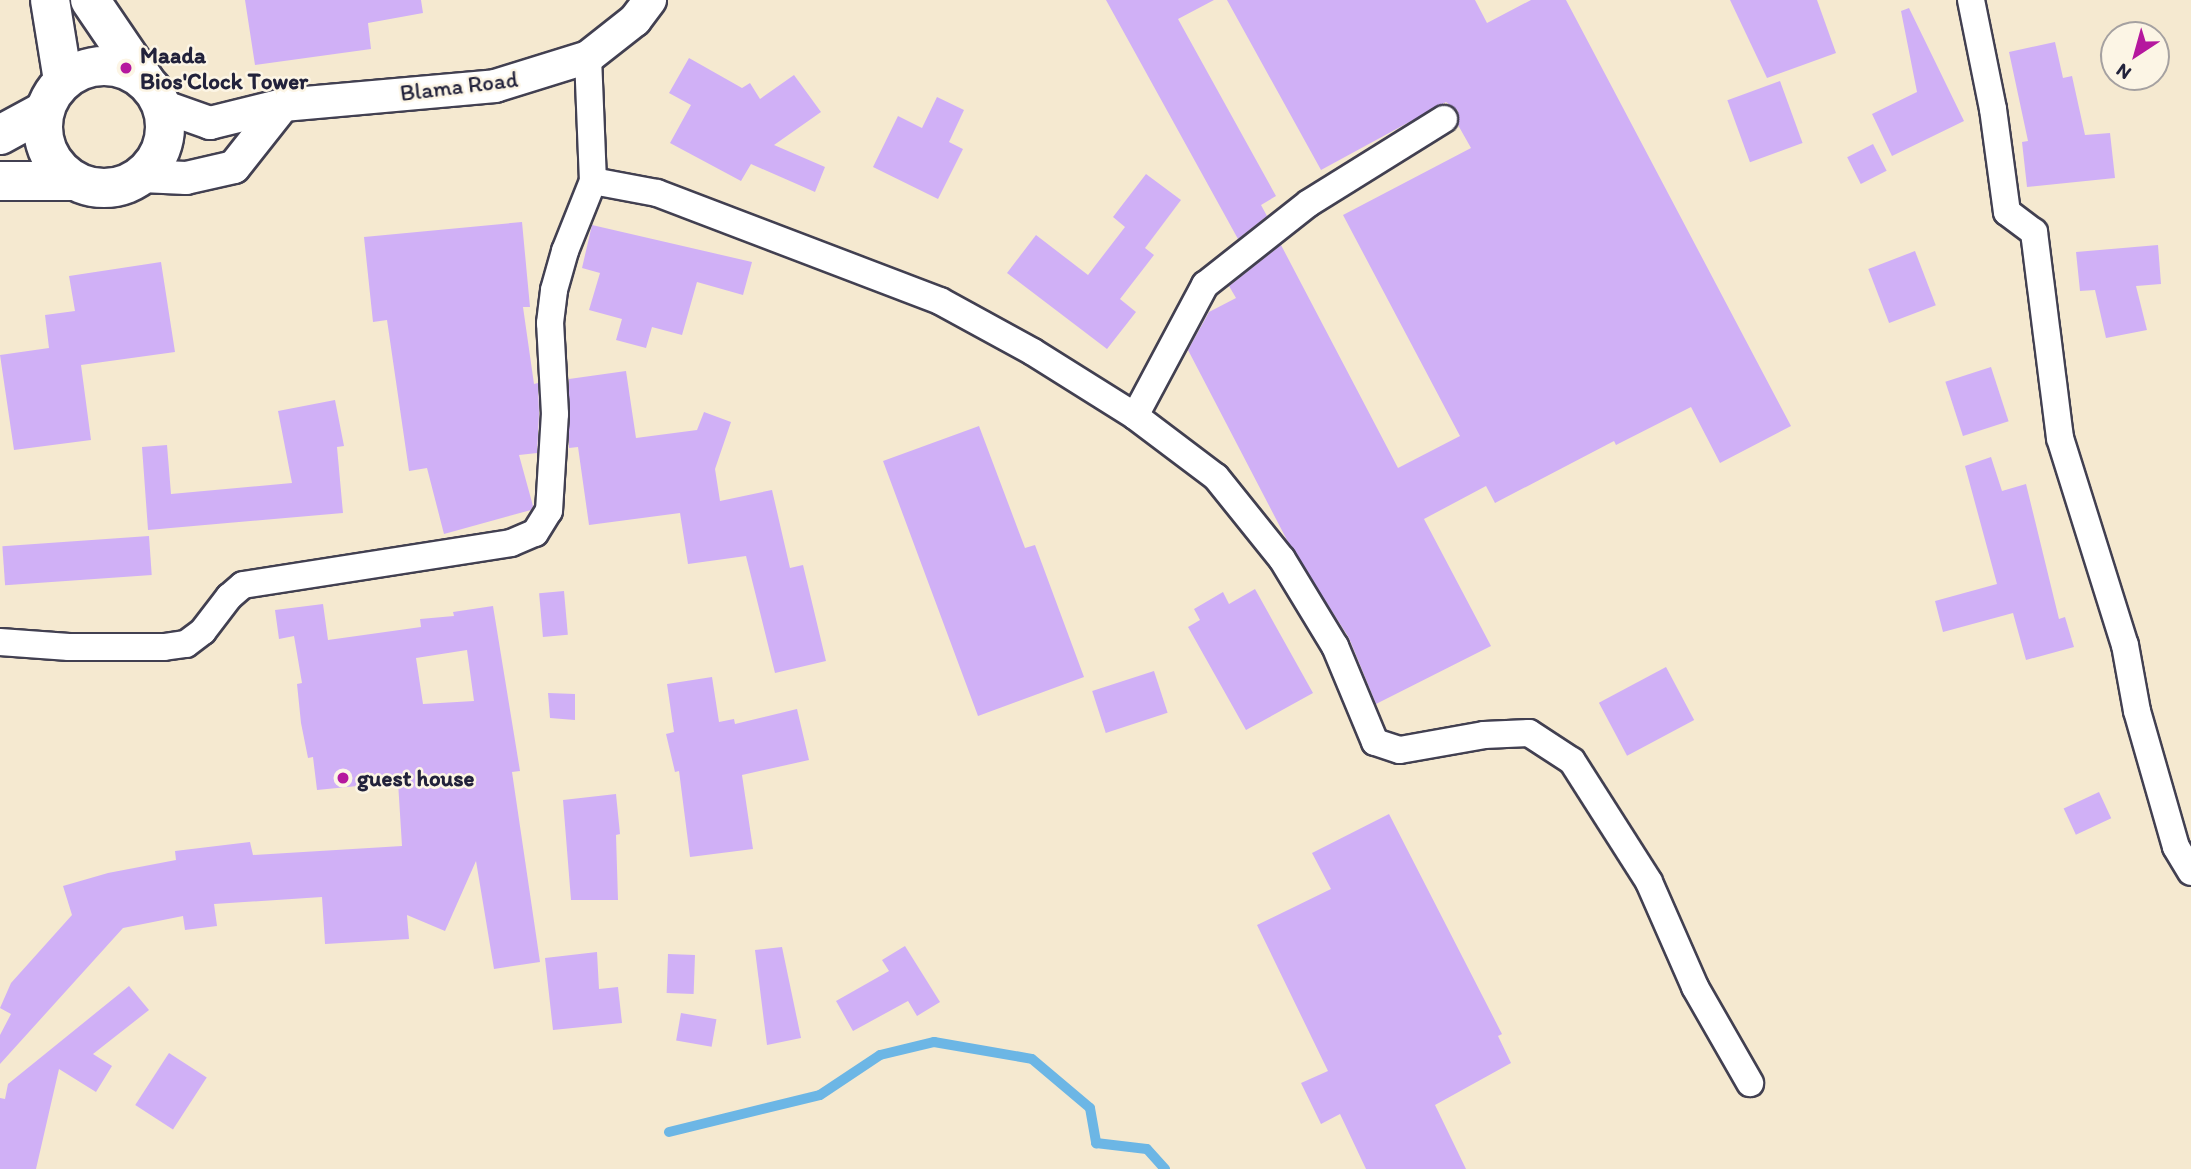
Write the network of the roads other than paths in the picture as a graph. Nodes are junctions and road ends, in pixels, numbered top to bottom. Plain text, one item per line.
1 (50, 0) edge
2 (90, 0) edge
3 (650, 0) edge
4 (1971, 0) edge
5 (589, 57) junction
6 (154, 93) junction
7 (54, 95) junction
8 (283, 104) junction
9 (1444, 119) dead end
10 (0, 135) edge
11 (142, 176) junction
12 (0, 181) edge
13 (74, 181) junction
14 (593, 181) junction
15 (1135, 416) junction
16 (0, 642) edge
17 (2191, 872) edge
18 (1751, 1083) dead end

1 - 7 highway
2 - 6 highway
3 - 5 street, Blama Road
4 - 17 street
5 - 8 street, Blama Road
5 - 14 street
6 - 7 highway
6 - 8 street, Blama Road
6 - 11 highway
7 - 10 highway
7 - 13 highway
8 - 11 street
9 - 15 street
11 - 13 highway
12 - 13 highway
14 - 15 street
14 - 16 street
15 - 18 street

